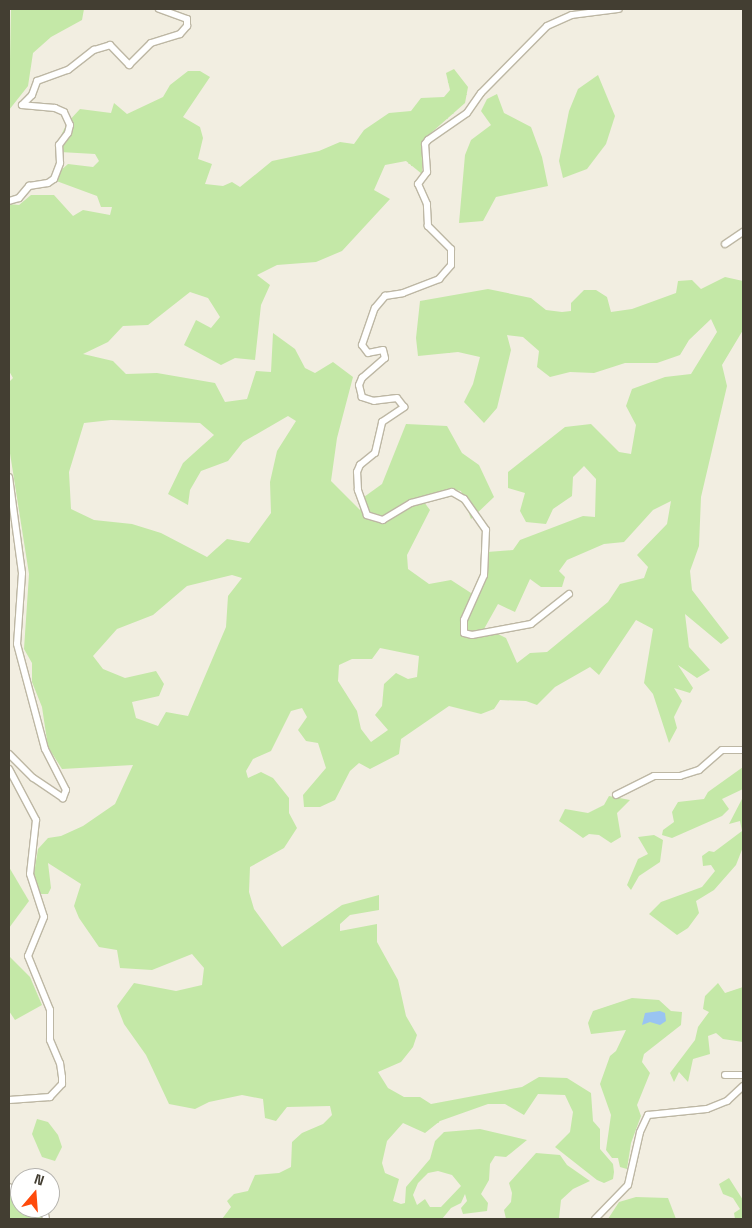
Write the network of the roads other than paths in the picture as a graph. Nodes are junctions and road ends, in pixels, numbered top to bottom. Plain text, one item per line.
1 (159, 9) edge
2 (619, 9) edge
3 (9, 201) edge
4 (743, 232) edge
5 (725, 244) dead end
6 (9, 477) edge
7 (569, 594) dead end
8 (743, 750) edge
9 (9, 754) edge
10 (9, 770) edge
11 (616, 795) dead end
12 (725, 1075) dead end
13 (743, 1075) edge
14 (743, 1086) edge
15 (9, 1100) edge
16 (595, 1219) edge

1 - 3 street
2 - 7 street
4 - 5 street
6 - 9 street
8 - 11 street
10 - 15 street
12 - 13 street
14 - 16 street

